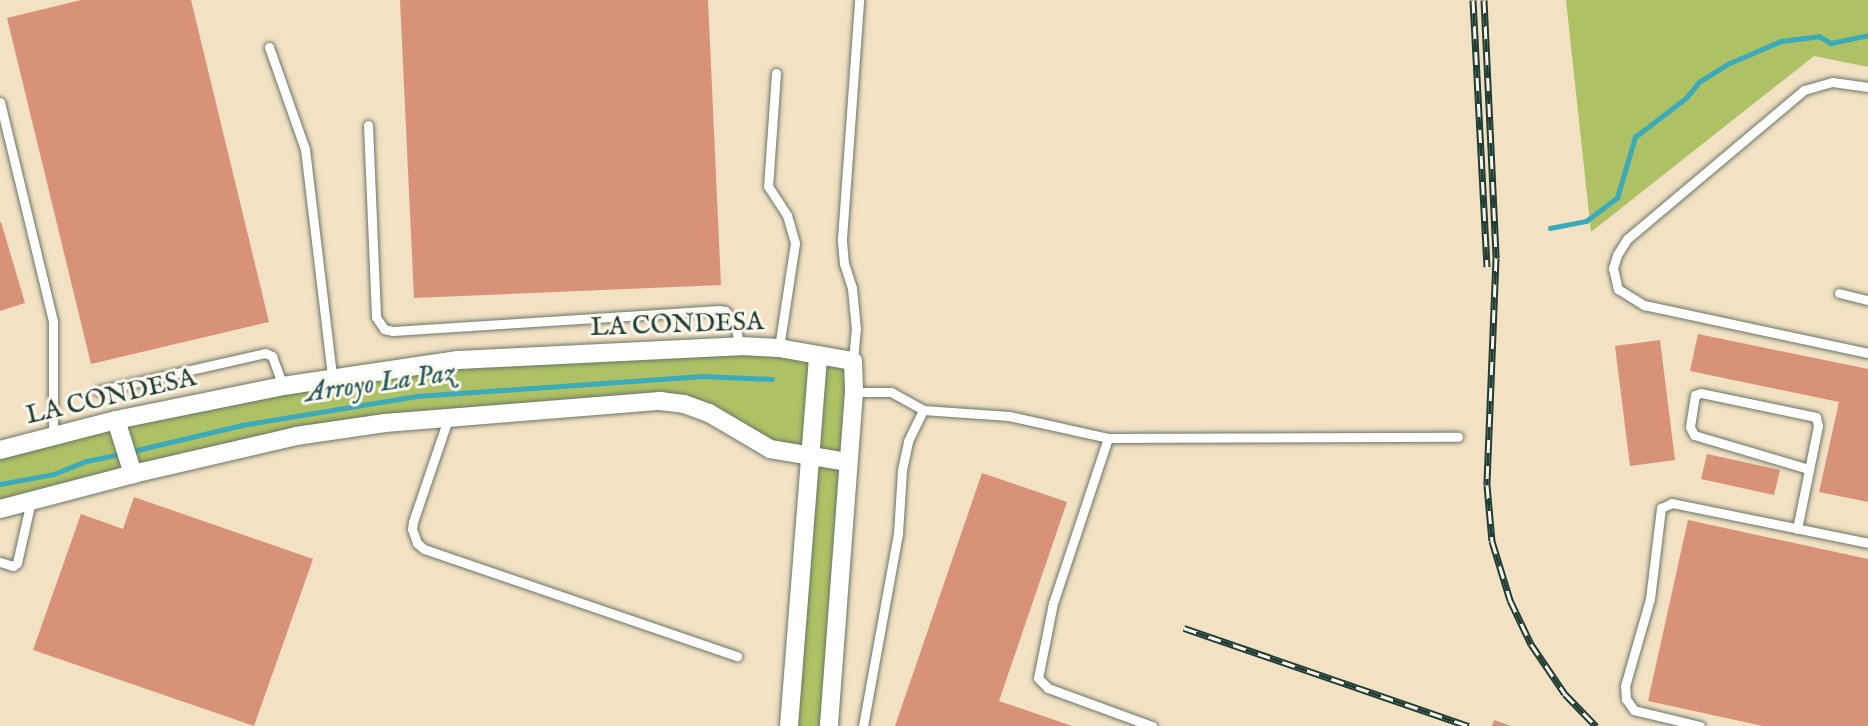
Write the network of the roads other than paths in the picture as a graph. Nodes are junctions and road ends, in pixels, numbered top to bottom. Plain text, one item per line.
1 (859, 0) edge
2 (269, 47) dead end
3 (776, 73) dead end
4 (1868, 88) edge
5 (0, 102) edge
6 (368, 125) dead end
7 (1839, 293) dead end
8 (1868, 300) edge
9 (740, 346) junction
10 (779, 348) junction
11 (1868, 353) edge
12 (818, 356) junction
13 (853, 361) junction
14 (331, 377) junction
15 (282, 386) junction
16 (98, 391) dead end
17 (854, 392) junction
18 (923, 410) junction
19 (449, 417) junction
20 (118, 425) junction
21 (53, 436) junction
22 (1458, 437) dead end
23 (1108, 438) junction
24 (1, 446) edge
25 (810, 457) junction
26 (848, 462) junction
27 (131, 467) junction
28 (1809, 469) junction
29 (31, 500) junction
30 (0, 509) edge
31 (1797, 529) junction
32 (1868, 543) edge
33 (0, 562) edge
34 (737, 656) dead end
35 (789, 726) edge
36 (828, 726) edge
37 (863, 726) edge
38 (1153, 726) edge
39 (1700, 726) edge

1 - 13 lane
2 - 14 lane
3 - 10 lane
4 - 11 lane
5 - 21 lane
6 - 9 lane
7 - 8 lane
9 - 10 street, LA CONDESA
9 - 14 street, LA CONDESA
10 - 12 street, LA CONDESA
12 - 13 street, LA CONDESA
12 - 25 street
13 - 17 street
14 - 15 street, LA CONDESA
15 - 16 lane
15 - 20 street, LA CONDESA
17 - 18 lane
17 - 26 street
18 - 23 lane
18 - 37 lane
19 - 25 street
19 - 27 street
19 - 34 lane
20 - 21 street, LA CONDESA
20 - 27 street
21 - 24 street, LA CONDESA
22 - 23 lane
23 - 38 lane
25 - 26 street
25 - 35 street
26 - 36 street
27 - 29 street
28 - 28 lane
28 - 31 lane
29 - 30 street
29 - 33 lane
31 - 32 lane
31 - 39 lane

